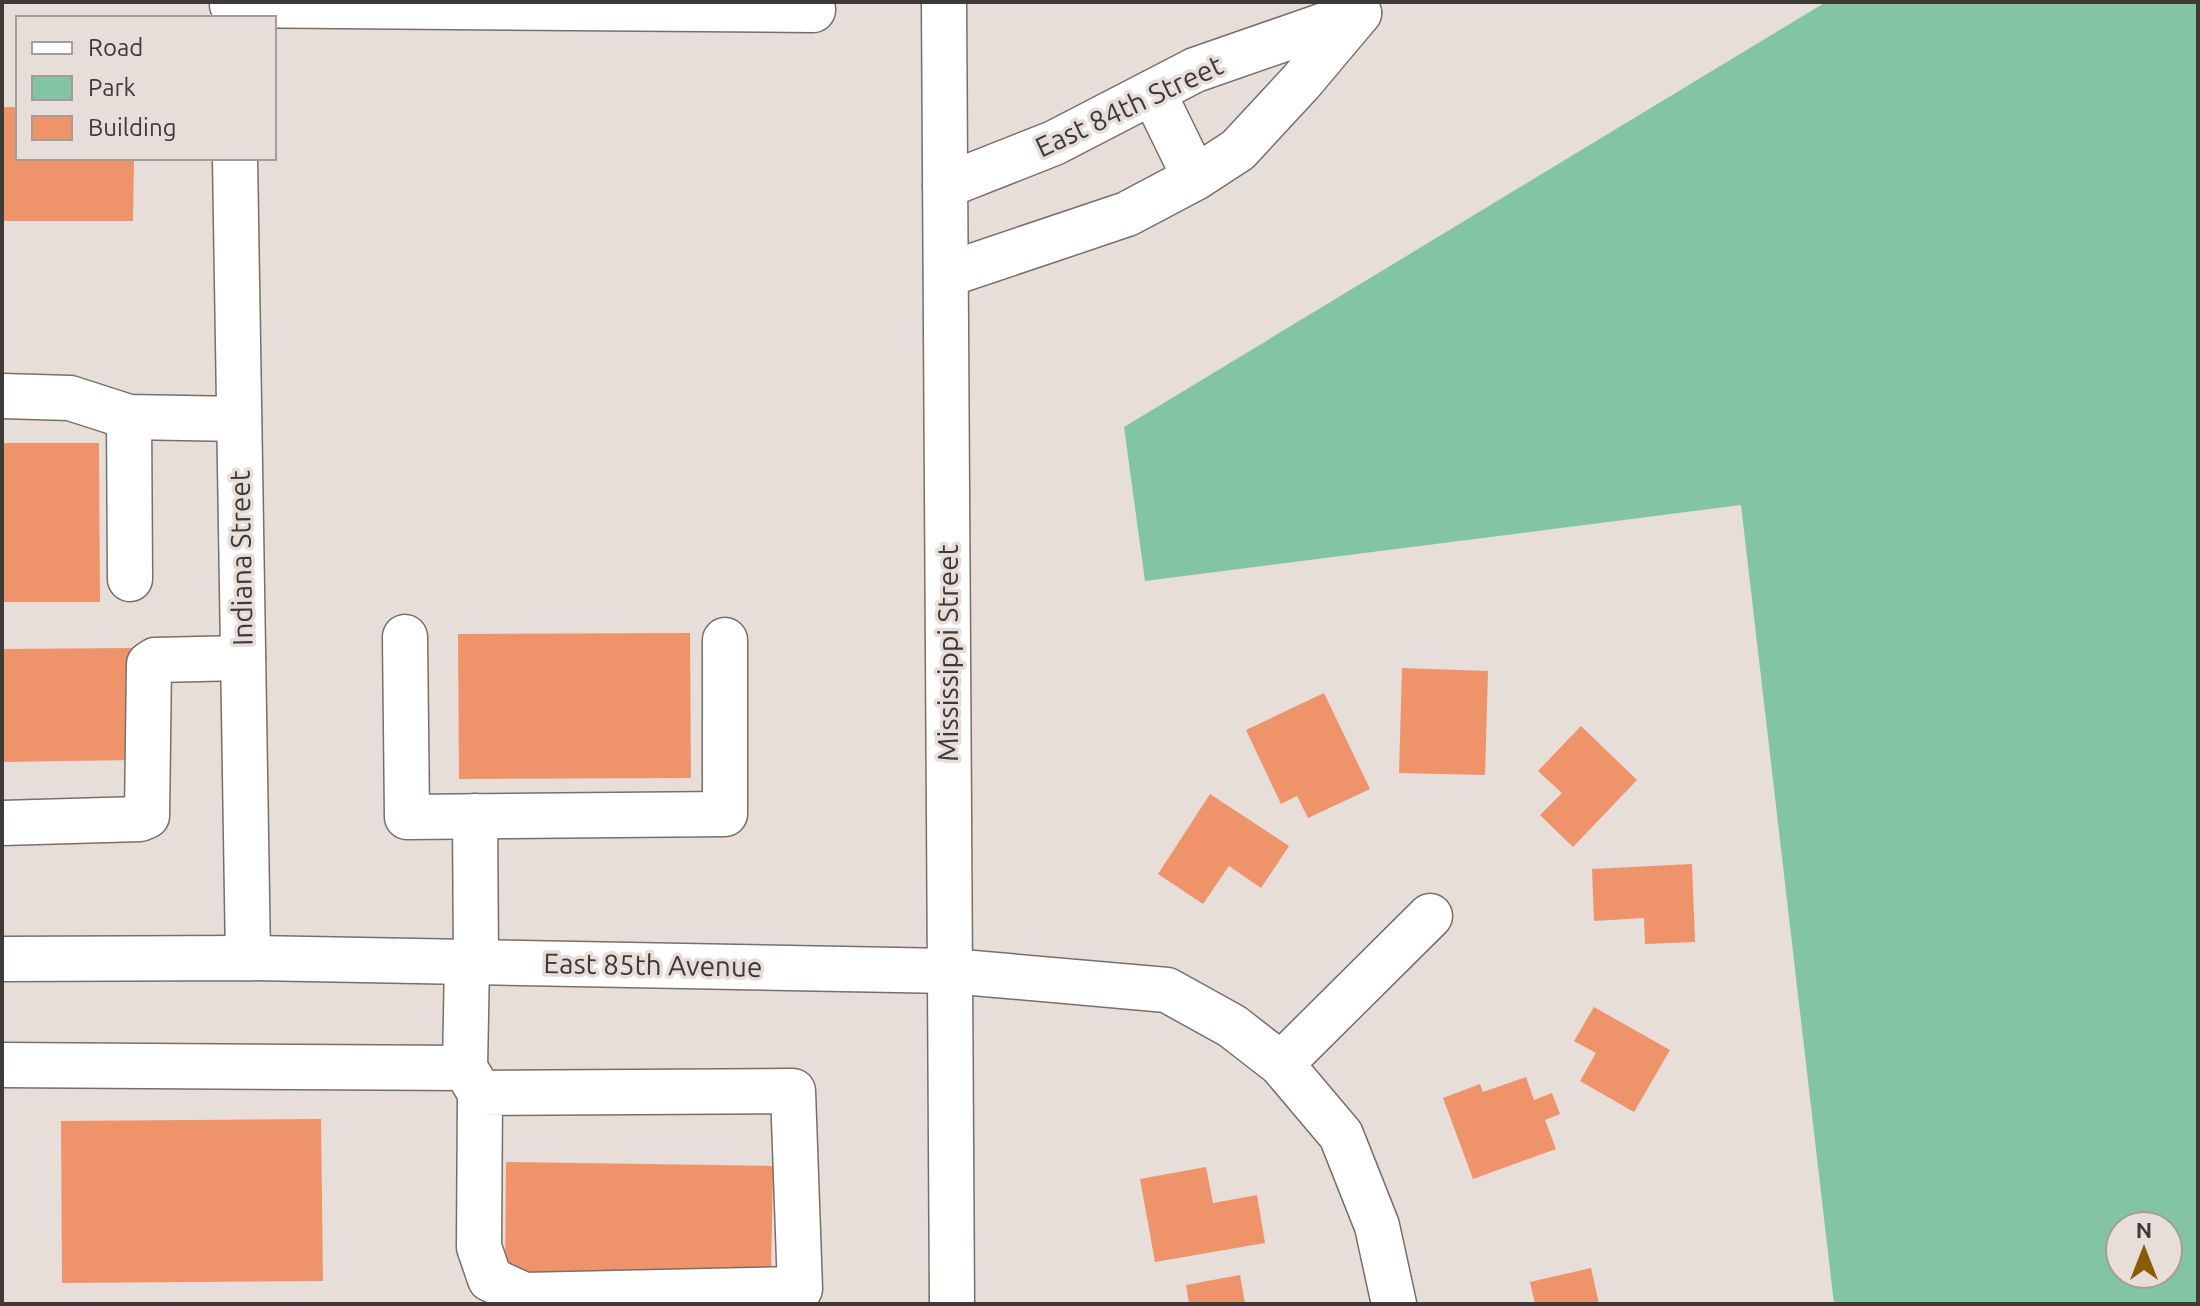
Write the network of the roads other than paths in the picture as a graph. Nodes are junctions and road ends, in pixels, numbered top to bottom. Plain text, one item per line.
1 (812, 2) edge
2 (944, 2) edge
3 (232, 8) edge
4 (1370, 8) edge
5 (1153, 92) junction
6 (235, 160) edge
7 (1195, 178) junction
8 (945, 186) junction
9 (946, 275) junction
10 (2, 396) edge
11 (129, 417) junction
12 (239, 419) junction
13 (130, 579) dead end
14 (405, 637) dead end
15 (725, 640) dead end
16 (243, 658) junction
17 (475, 816) junction
18 (2, 823) edge
19 (1430, 916) dead end
20 (248, 958) junction
21 (2, 959) edge
22 (472, 962) junction
23 (950, 971) junction
24 (1281, 1064) junction
25 (2, 1065) edge
26 (473, 1080) junction
27 (952, 1304) edge
28 (1394, 1304) edge

1 - 3 street
2 - 8 street, Mississippi Street
4 - 5 street, East 84th Street
4 - 7 street, East 84th Street
5 - 7 street
5 - 8 street, East 84th Street
6 - 12 street, Indiana Street
7 - 9 street, East 84th Street
8 - 9 street, Mississippi Street
9 - 23 street, Mississippi Street
10 - 11 street
11 - 12 street
11 - 13 street
12 - 16 street, Indiana Street
14 - 17 street
15 - 17 street
16 - 18 street
16 - 20 street, Indiana Street
17 - 22 street
19 - 24 street
20 - 21 street, East 85th Avenue
20 - 22 street, East 85th Avenue
22 - 23 street, East 85th Avenue
22 - 26 street
23 - 24 street, East 85th Avenue
23 - 27 street, Mississippi Street
24 - 28 street, East 85th Avenue
25 - 26 street
26 - 26 street

